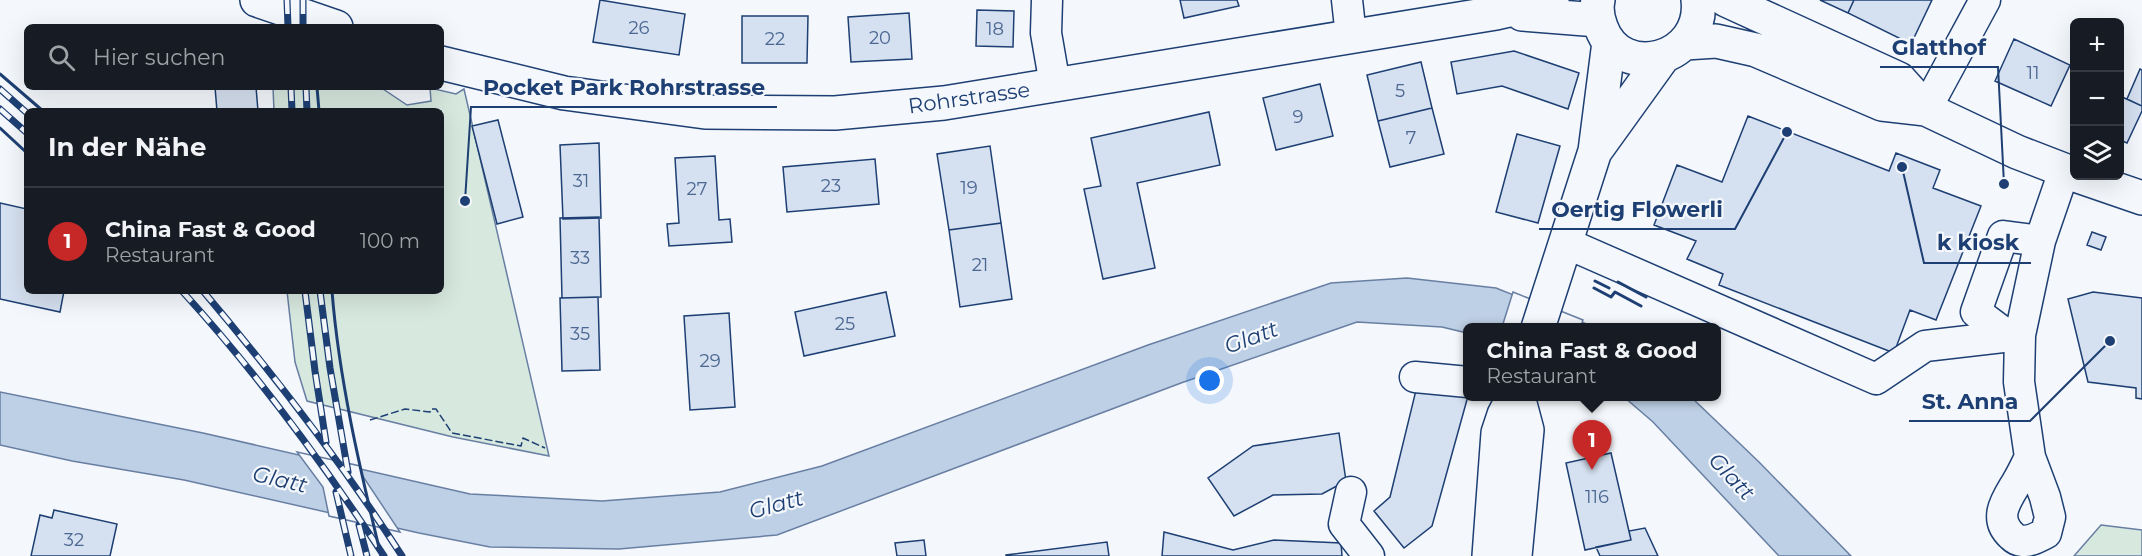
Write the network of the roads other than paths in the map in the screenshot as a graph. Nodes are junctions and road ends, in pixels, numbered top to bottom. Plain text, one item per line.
1 (257, 0) edge
2 (1047, 0) edge
3 (1347, 0) edge
4 (1552, 0) edge
5 (1698, 0) edge
6 (1726, 0) edge
7 (1985, 0) edge
8 (1496, 13) junction
9 (1602, 21) edge
10 (327, 24) edge
11 (1351, 36) junction
12 (1674, 50) junction
13 (444, 64) edge
14 (1054, 85) junction
15 (1926, 108) junction
16 (1595, 151) junction
17 (2070, 172) edge
18 (2070, 177) edge
19 (2092, 180) edge
20 (2142, 198) edge
21 (2040, 241) junction
22 (1561, 258) junction
23 (1539, 323) edge
24 (2014, 335) junction
25 (1415, 377) dead end
26 (1463, 382) edge
27 (1513, 401) edge
28 (1518, 401) edge
29 (2030, 457) junction
30 (1351, 492) dead end
31 (2052, 544) edge
32 (1369, 556) edge
33 (1489, 556) edge
34 (1515, 556) edge

1 - 10 main road
2 - 14 street
3 - 11 street
4 - 8 main road, Rohrstrasse
5 - 12 main road
6 - 15 main road
7 - 15 street
8 - 9 main road, Rohrstrasse
8 - 11 main road, Rohrstrasse
9 - 12 main road
9 - 16 main road
11 - 14 main road, Rohrstrasse
12 - 15 main road
12 - 16 main road
13 - 14 main road, Rohrstrasse
15 - 17 main road
16 - 22 main road
18 - 21 street
19 - 20 main road
21 - 24 street
21 - 24 street
22 - 23 main road
22 - 24 street
24 - 29 street
25 - 26 street
27 - 33 main road
28 - 34 main road
29 - 31 street
29 - 31 street
30 - 32 street

